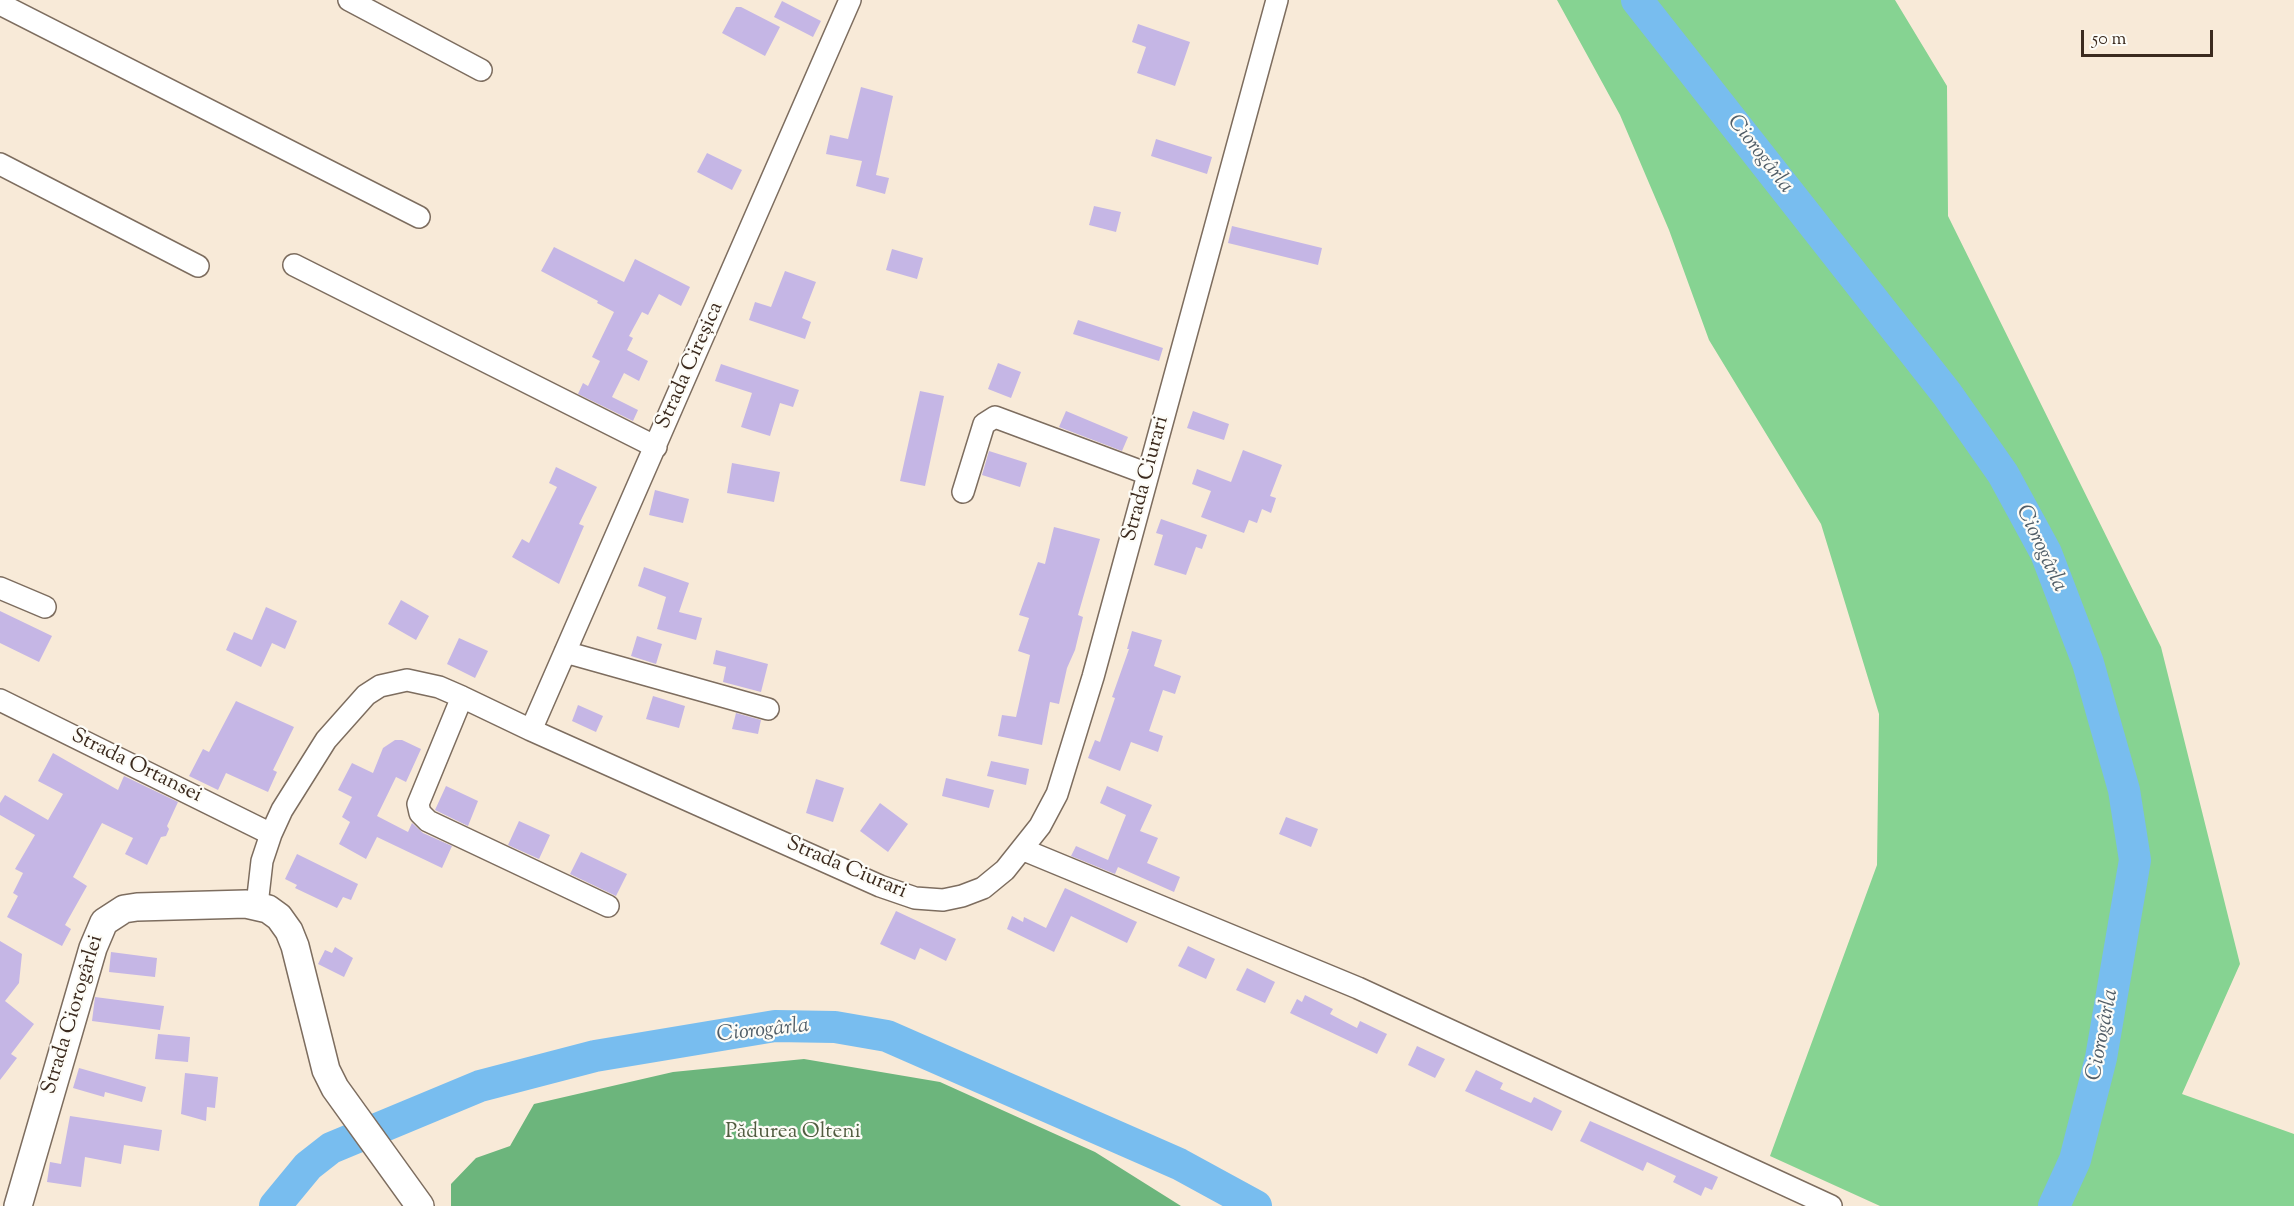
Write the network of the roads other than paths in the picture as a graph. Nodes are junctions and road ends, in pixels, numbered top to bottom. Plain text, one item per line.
1 (349, 0) edge
2 (850, 0) edge
3 (1277, 0) edge
4 (0, 4) edge
5 (481, 70) dead end
6 (0, 164) edge
7 (419, 218) dead end
8 (294, 265) dead end
9 (198, 266) dead end
10 (656, 447) junction
11 (1148, 474) junction
12 (963, 492) dead end
13 (0, 588) edge
14 (45, 607) dead end
15 (566, 652) junction
16 (462, 697) junction
17 (0, 700) edge
18 (768, 709) dead end
19 (531, 730) junction
20 (271, 834) junction
21 (1024, 850) junction
22 (257, 905) junction
23 (608, 906) dead end
24 (18, 1206) edge
25 (420, 1206) edge
26 (1831, 1206) edge

1 - 5 street
2 - 10 street, Strada Cireșica
3 - 11 street, Strada Ciurari
4 - 7 street
6 - 9 street
8 - 10 street
10 - 15 street, Strada Cireșica
11 - 12 street
11 - 21 street, Strada Ciurari
13 - 14 street
15 - 18 street
15 - 19 street, Strada Cireșica
16 - 19 street, Strada Ciurari
16 - 20 street, Strada Ciurari
16 - 23 street
17 - 20 street, Strada Ortansei
19 - 21 street, Strada Ciurari
20 - 22 street, Strada Ciurari
21 - 26 street
22 - 24 street, Strada Ciorogârlei
22 - 25 street

